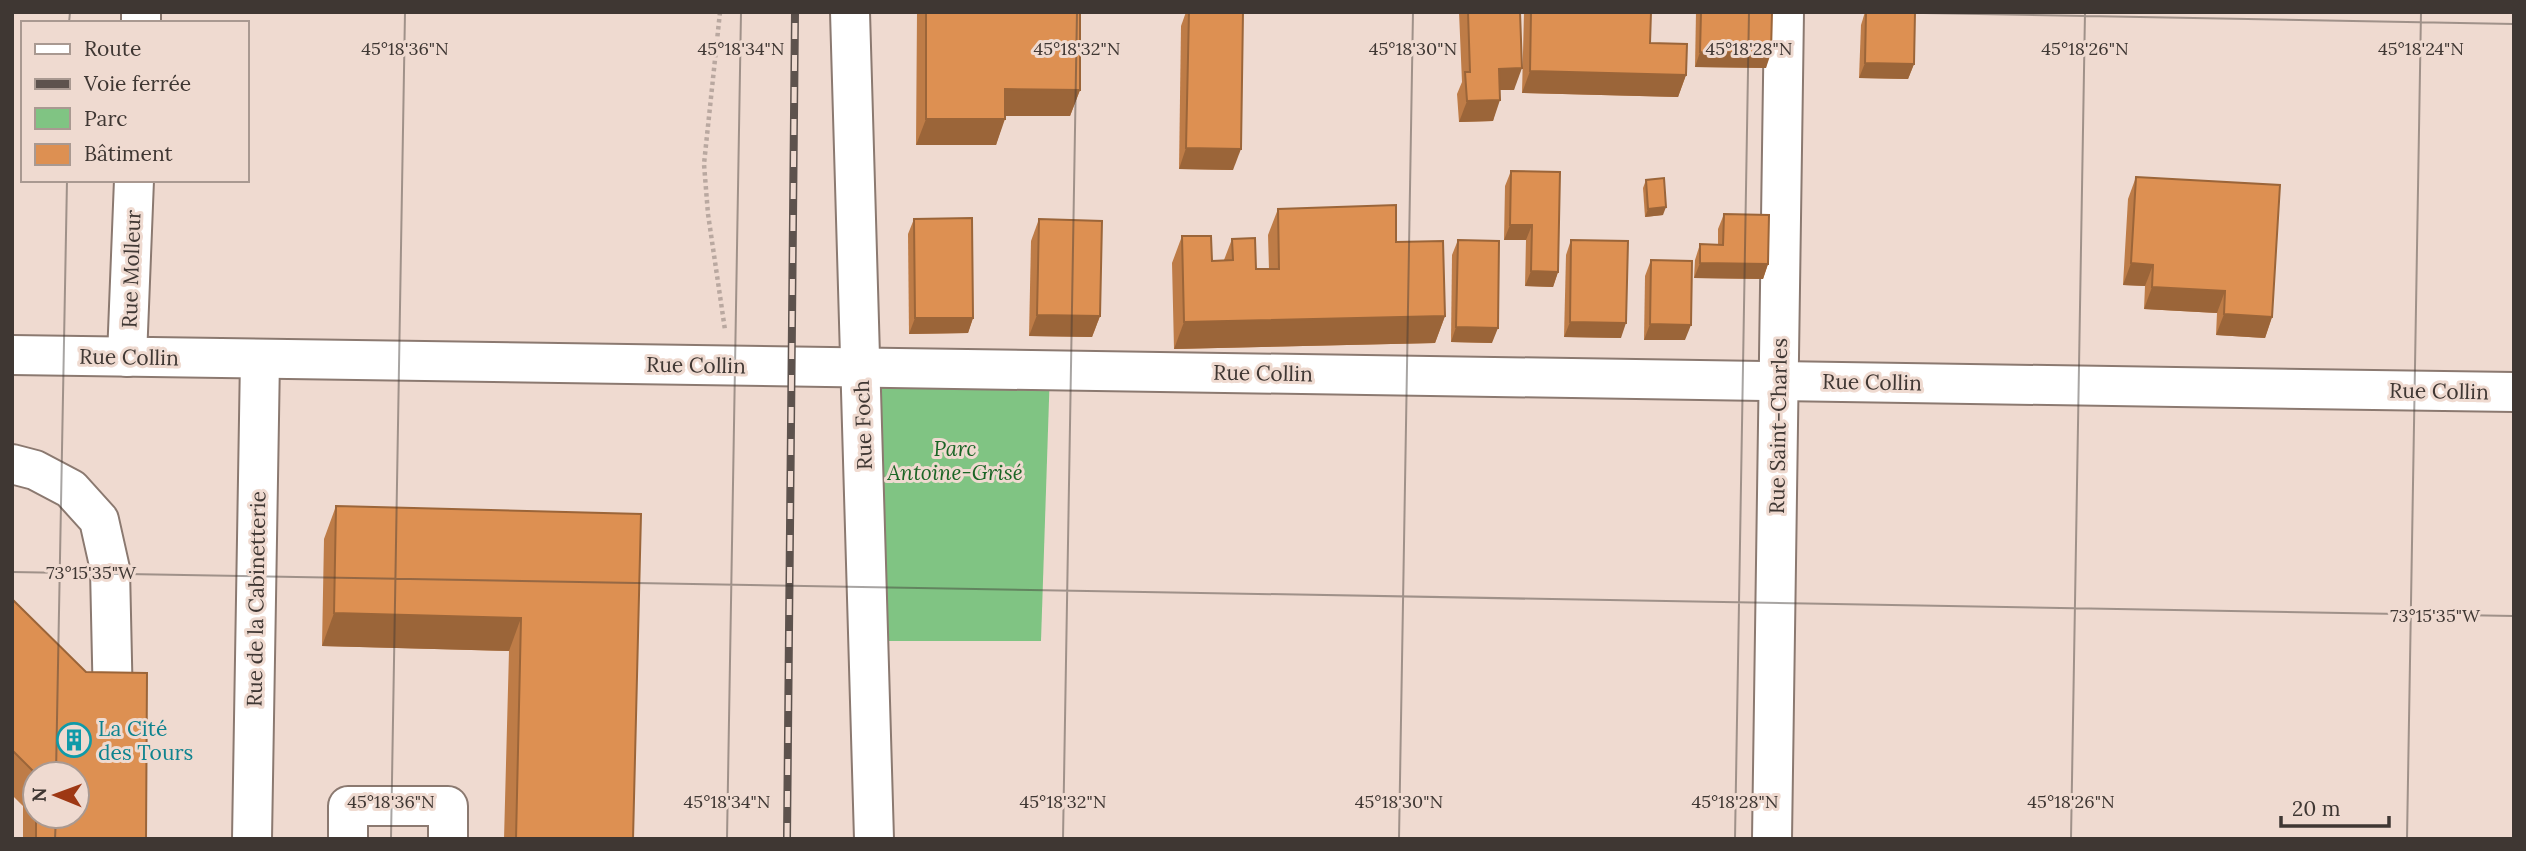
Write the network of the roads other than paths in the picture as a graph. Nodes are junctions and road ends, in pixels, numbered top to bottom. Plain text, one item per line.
1 (850, 12) edge
2 (1784, 12) edge
3 (134, 182) edge
4 (12, 355) edge
5 (127, 357) junction
6 (260, 359) junction
7 (861, 368) junction
8 (1779, 381) junction
9 (2514, 392) edge
10 (12, 464) edge
11 (113, 706) edge
12 (253, 839) edge
13 (348, 839) edge
14 (448, 839) edge
15 (874, 839) edge
16 (1772, 839) edge

1 - 7 street, Rue Foch
2 - 8 street, Rue Saint-Charles
3 - 5 street, Rue Molleur
4 - 5 street, Rue Collin
5 - 6 street, Rue Collin
6 - 7 street, Rue Collin
6 - 12 street, Rue de la Cabinetterie
7 - 8 street, Rue Collin
7 - 15 street, Rue Foch
8 - 9 street, Rue Collin
8 - 16 street, Rue Saint-Charles
10 - 11 street
13 - 14 street

